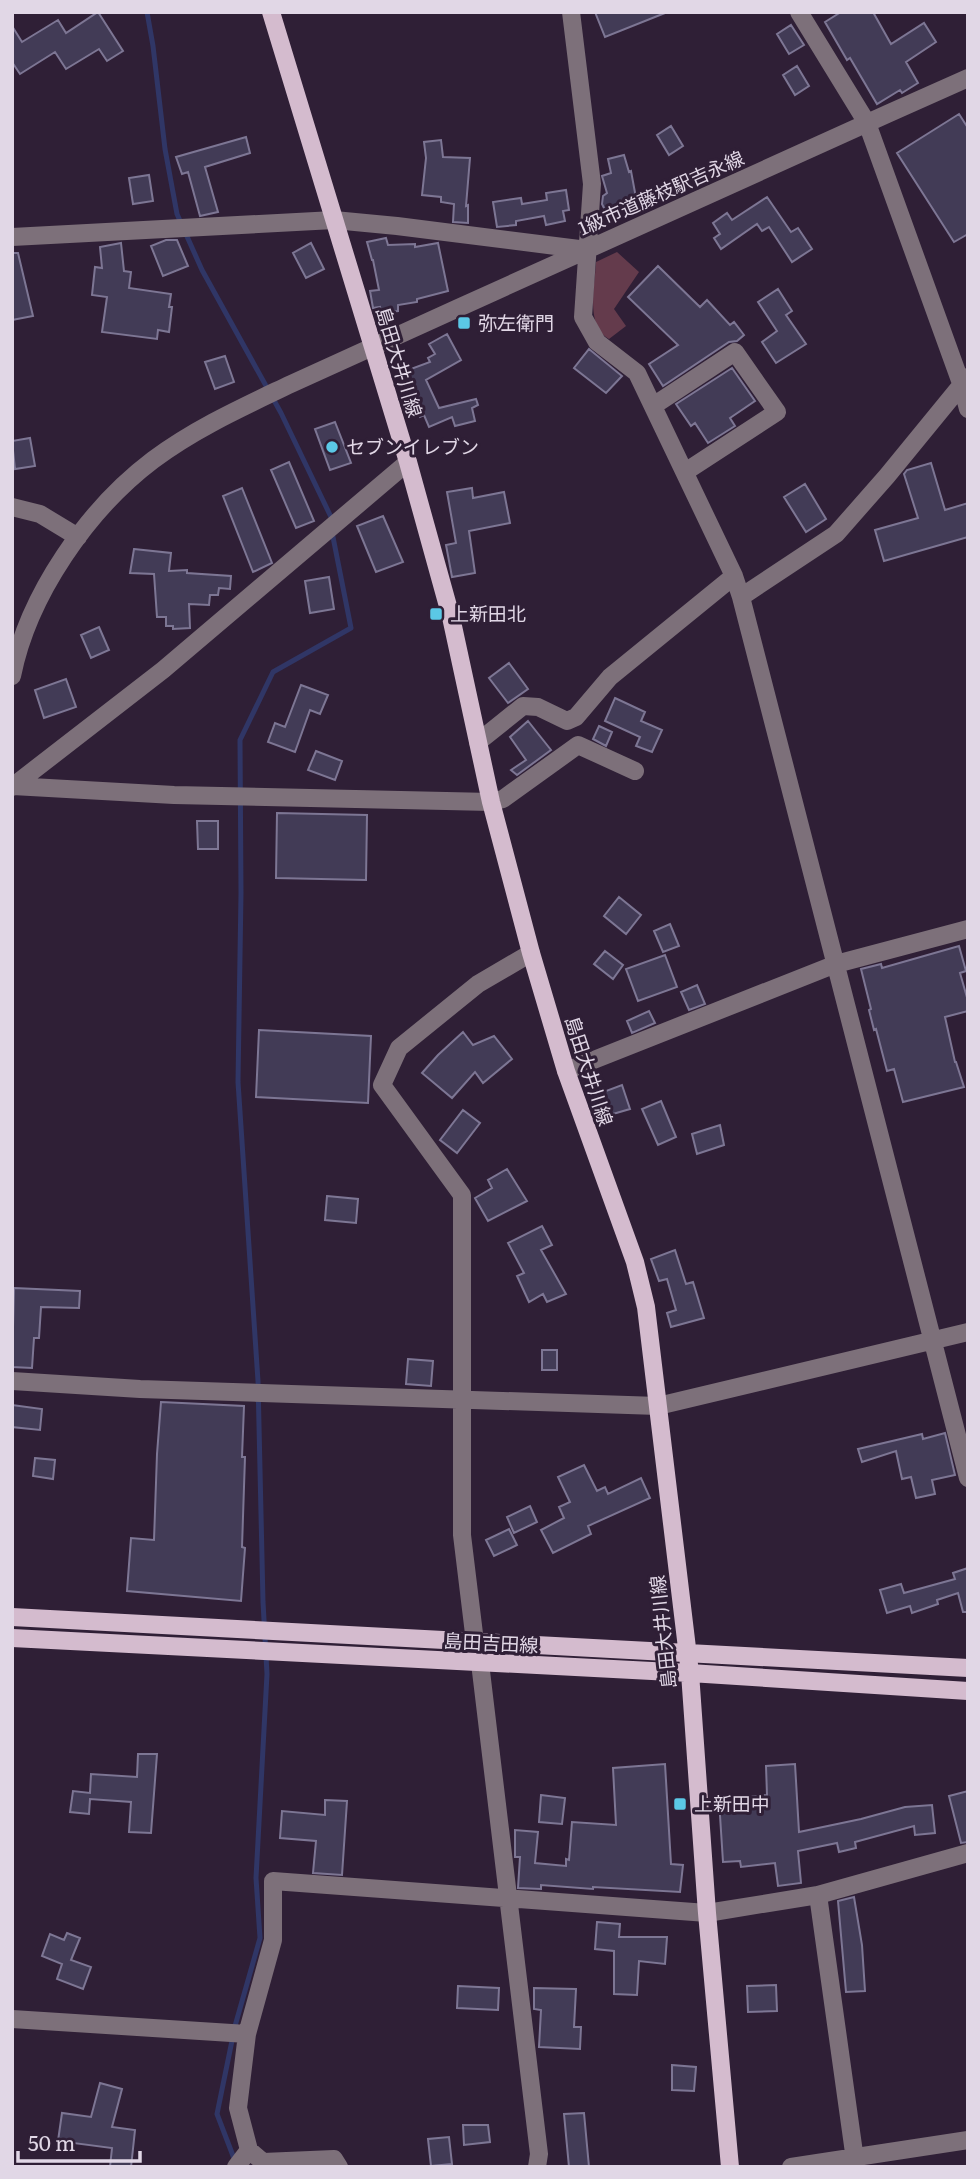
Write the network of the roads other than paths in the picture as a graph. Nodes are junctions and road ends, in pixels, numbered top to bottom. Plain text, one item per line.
1 (271, 12) edge
2 (571, 12) edge
3 (799, 12) edge
4 (968, 78) edge
5 (867, 123) junction
6 (334, 220) junction
7 (12, 237) edge
8 (587, 250) junction
9 (372, 347) junction
10 (965, 381) edge
11 (653, 406) junction
12 (968, 409) edge
13 (408, 462) junction
14 (685, 472) junction
15 (12, 508) edge
16 (78, 537) junction
17 (734, 576) junction
18 (741, 597) junction
19 (12, 676) edge
20 (478, 742) junction
21 (635, 771) dead end
22 (13, 786) edge
23 (491, 802) junction
24 (968, 929) edge
25 (531, 953) junction
26 (836, 964) junction
27 (566, 1071) junction
28 (968, 1332) edge
29 (933, 1341) junction
30 (12, 1381) edge
31 (462, 1399) junction
32 (658, 1406) junction
33 (968, 1478) edge
34 (12, 1617) edge
35 (12, 1638) edge
36 (475, 1642) junction
37 (687, 1653) junction
38 (480, 1663) junction
39 (968, 1668) edge
40 (690, 1673) junction
41 (968, 1691) edge
42 (968, 1853) edge
43 (818, 1895) junction
44 (509, 1900) junction
45 (708, 1913) junction
46 (12, 2019) edge
47 (247, 2034) junction
48 (968, 2140) edge
49 (244, 2158) edge
50 (855, 2162) edge
51 (340, 2167) edge
52 (537, 2167) edge
53 (730, 2167) edge
54 (791, 2167) edge

1 - 6 main road, 島田大井川線
2 - 8 street
3 - 5 street
4 - 5 street, 1級市道藤枝駅吉永線
5 - 8 street, 1級市道藤枝駅吉永線
5 - 10 street
6 - 7 street
6 - 8 street
6 - 9 main road, 島田大井川線
8 - 9 street, 1級市道藤枝駅吉永線
8 - 11 street
9 - 13 main road, 島田大井川線
9 - 16 street, 1級市道藤枝駅吉永線
10 - 12 street
10 - 18 street
11 - 14 street
11 - 14 street
13 - 20 main road, 島田大井川線
13 - 22 street
14 - 17 street
15 - 16 street
16 - 19 street, 1級市道藤枝駅吉永線
17 - 18 street
17 - 20 street
18 - 26 street
20 - 23 main road, 島田大井川線
21 - 23 street
22 - 23 street
23 - 25 main road, 島田大井川線
24 - 26 street
25 - 27 main road, 島田大井川線
25 - 31 street
26 - 27 street
26 - 29 street
27 - 32 main road, 島田大井川線
28 - 29 street
29 - 32 street
29 - 33 street
30 - 31 street
31 - 32 street
31 - 36 street
32 - 37 main road, 島田大井川線
34 - 36 main road, 島田吉田線
35 - 38 main road, 島田吉田線
36 - 37 main road, 島田吉田線
37 - 39 main road, 島田吉田線
37 - 40 main road, 島田大井川線
38 - 40 main road, 島田吉田線
38 - 44 street
40 - 41 main road, 島田吉田線
40 - 45 main road, 島田大井川線
42 - 43 street
43 - 45 street
43 - 50 street
44 - 45 street
44 - 47 street
44 - 52 street
45 - 53 main road, 島田大井川線
46 - 47 street
47 - 49 street
48 - 50 street
49 - 51 street
50 - 54 street

